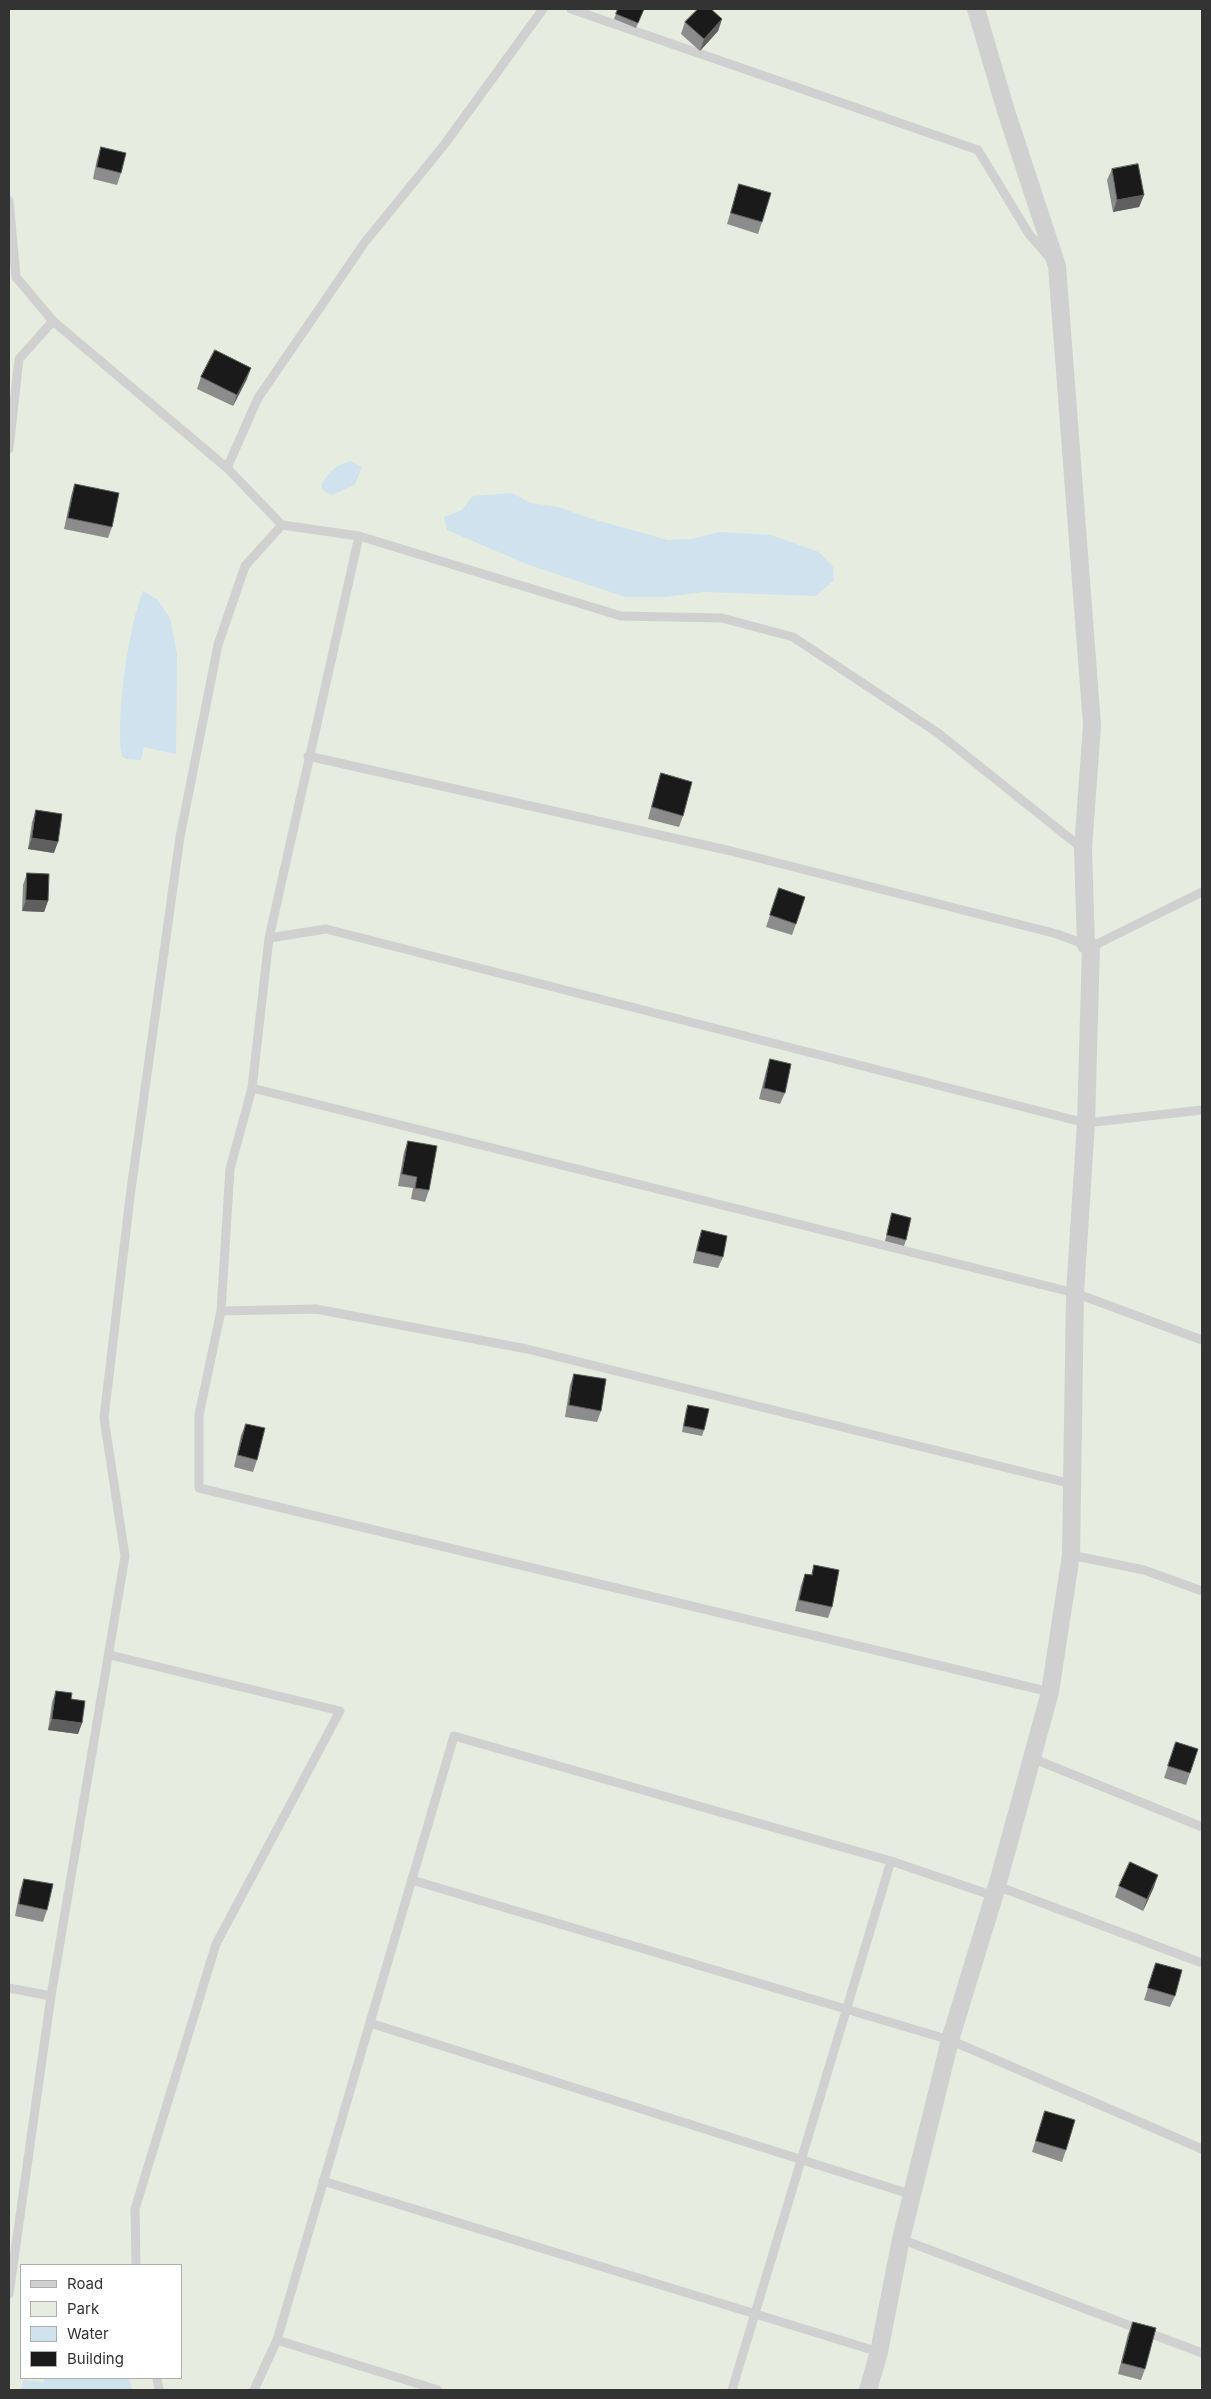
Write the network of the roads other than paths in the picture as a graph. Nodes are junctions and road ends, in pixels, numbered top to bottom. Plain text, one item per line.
1 (543, 9) edge
2 (571, 9) edge
3 (976, 9) edge
4 (9, 201) edge
5 (1056, 266) junction
6 (12, 275) edge
7 (53, 321) junction
8 (9, 449) edge
9 (226, 468) junction
10 (282, 525) junction
11 (359, 536) junction
12 (308, 756) junction
13 (1083, 849) junction
14 (1202, 892) edge
15 (269, 938) junction
16 (1088, 946) junction
17 (252, 1088) junction
18 (1202, 1110) edge
19 (1086, 1123) junction
20 (1075, 1294) junction
21 (221, 1311) junction
22 (1202, 1340) edge
23 (1072, 1484) junction
24 (1071, 1555) junction
25 (1202, 1591) edge
26 (110, 1655) junction
27 (1050, 1692) junction
28 (1032, 1758) junction
29 (1202, 1827) edge
30 (891, 1861) junction
31 (412, 1880) junction
32 (995, 1891) junction
33 (1202, 1963) edge
34 (9, 1988) edge
35 (50, 1996) junction
36 (846, 2009) junction
37 (370, 2023) junction
38 (950, 2040) junction
39 (1202, 2150) edge
40 (801, 2160) junction
41 (324, 2182) junction
42 (913, 2195) junction
43 (901, 2239) junction
44 (136, 2264) edge
45 (9, 2294) edge
46 (755, 2314) junction
47 (277, 2340) junction
48 (879, 2352) junction
49 (1202, 2353) edge
50 (254, 2390) edge
51 (438, 2390) edge
52 (732, 2390) edge
53 (868, 2390) edge

1 - 9 lane
2 - 5 lane
3 - 5 street
4 - 6 lane
5 - 13 street
6 - 7 lane
7 - 8 lane
7 - 9 lane
9 - 10 lane
10 - 11 lane
10 - 26 lane
11 - 12 lane
11 - 13 lane
12 - 15 lane
12 - 16 lane
13 - 16 street
14 - 16 lane
15 - 17 lane
15 - 19 lane
16 - 19 street
17 - 20 lane
17 - 21 lane
18 - 19 lane
19 - 20 street
20 - 22 lane
20 - 23 street
21 - 23 lane
21 - 27 lane
23 - 24 street
24 - 25 lane
24 - 27 street
26 - 35 lane
26 - 44 lane
27 - 28 street
28 - 29 lane
28 - 32 street
30 - 31 lane
30 - 32 lane
30 - 36 lane
31 - 36 lane
31 - 37 lane
32 - 33 lane
32 - 38 street
34 - 35 lane
35 - 45 lane
36 - 38 lane
36 - 40 lane
37 - 40 lane
37 - 41 lane
38 - 39 lane
38 - 42 street
40 - 42 lane
40 - 46 lane
41 - 46 lane
41 - 47 lane
42 - 43 street
43 - 48 street
43 - 49 lane
46 - 48 lane
46 - 52 lane
47 - 50 lane
47 - 51 lane
48 - 53 street

